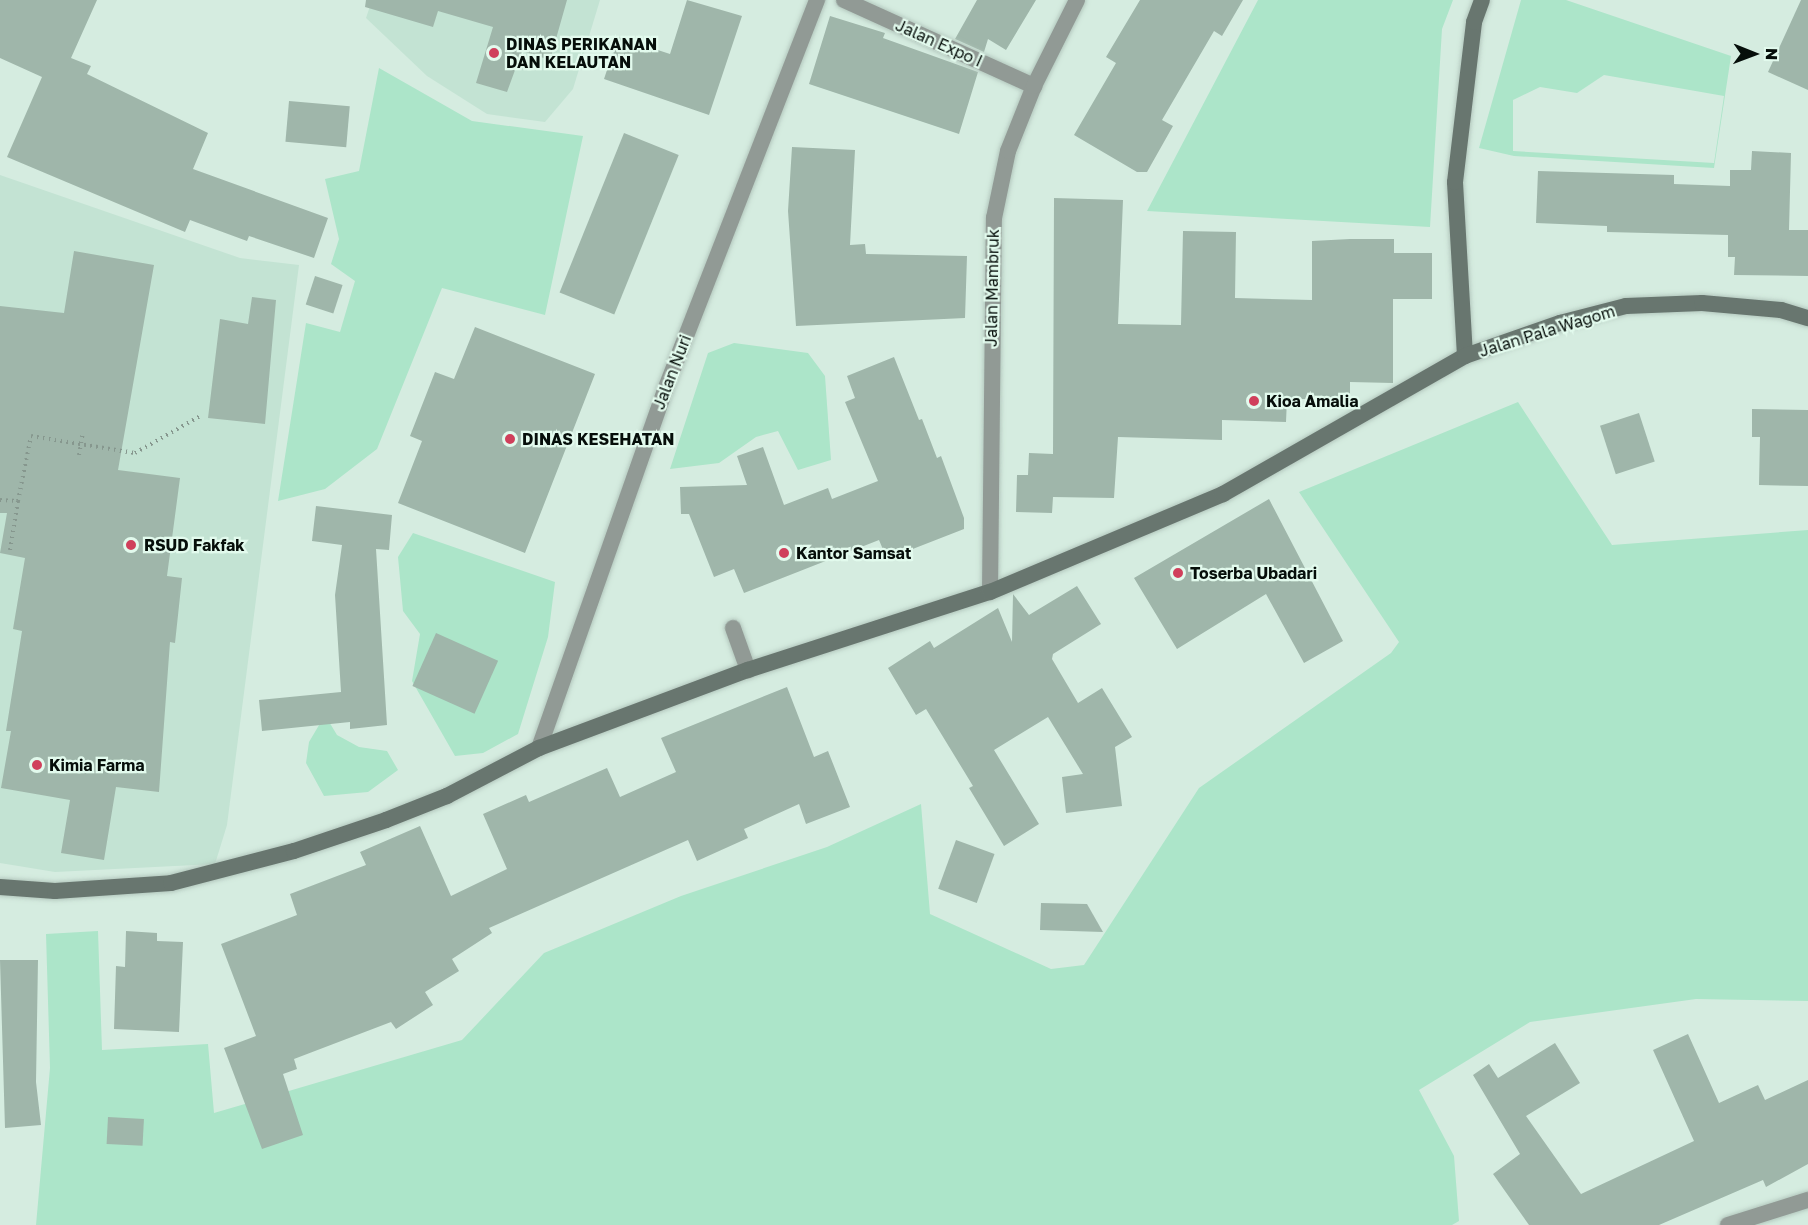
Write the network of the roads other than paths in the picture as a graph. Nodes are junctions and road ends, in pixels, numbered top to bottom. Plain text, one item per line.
1 (817, 0) edge
2 (844, 0) edge
3 (1077, 0) edge
4 (1482, 0) edge
5 (1034, 86) junction
6 (1808, 318) edge
7 (1465, 356) junction
8 (990, 592) junction
9 (733, 628) dead end
10 (748, 670) junction
11 (539, 748) junction
12 (0, 887) edge
13 (1808, 1200) edge
14 (1728, 1225) edge

1 - 11 street, Jalan Nuri
2 - 5 street, Jalan Expo I
3 - 5 street, Jalan Mambruk
4 - 7 main road
5 - 8 street, Jalan Mambruk
6 - 7 main road, Jalan Pala Wagom
7 - 8 main road, Jalan Pala Wagom
8 - 10 main road, Jalan Pala Wagom
9 - 10 street
10 - 11 main road, Jalan Pala Wagom
11 - 12 main road, Jalan Pala Wagom
13 - 14 street

